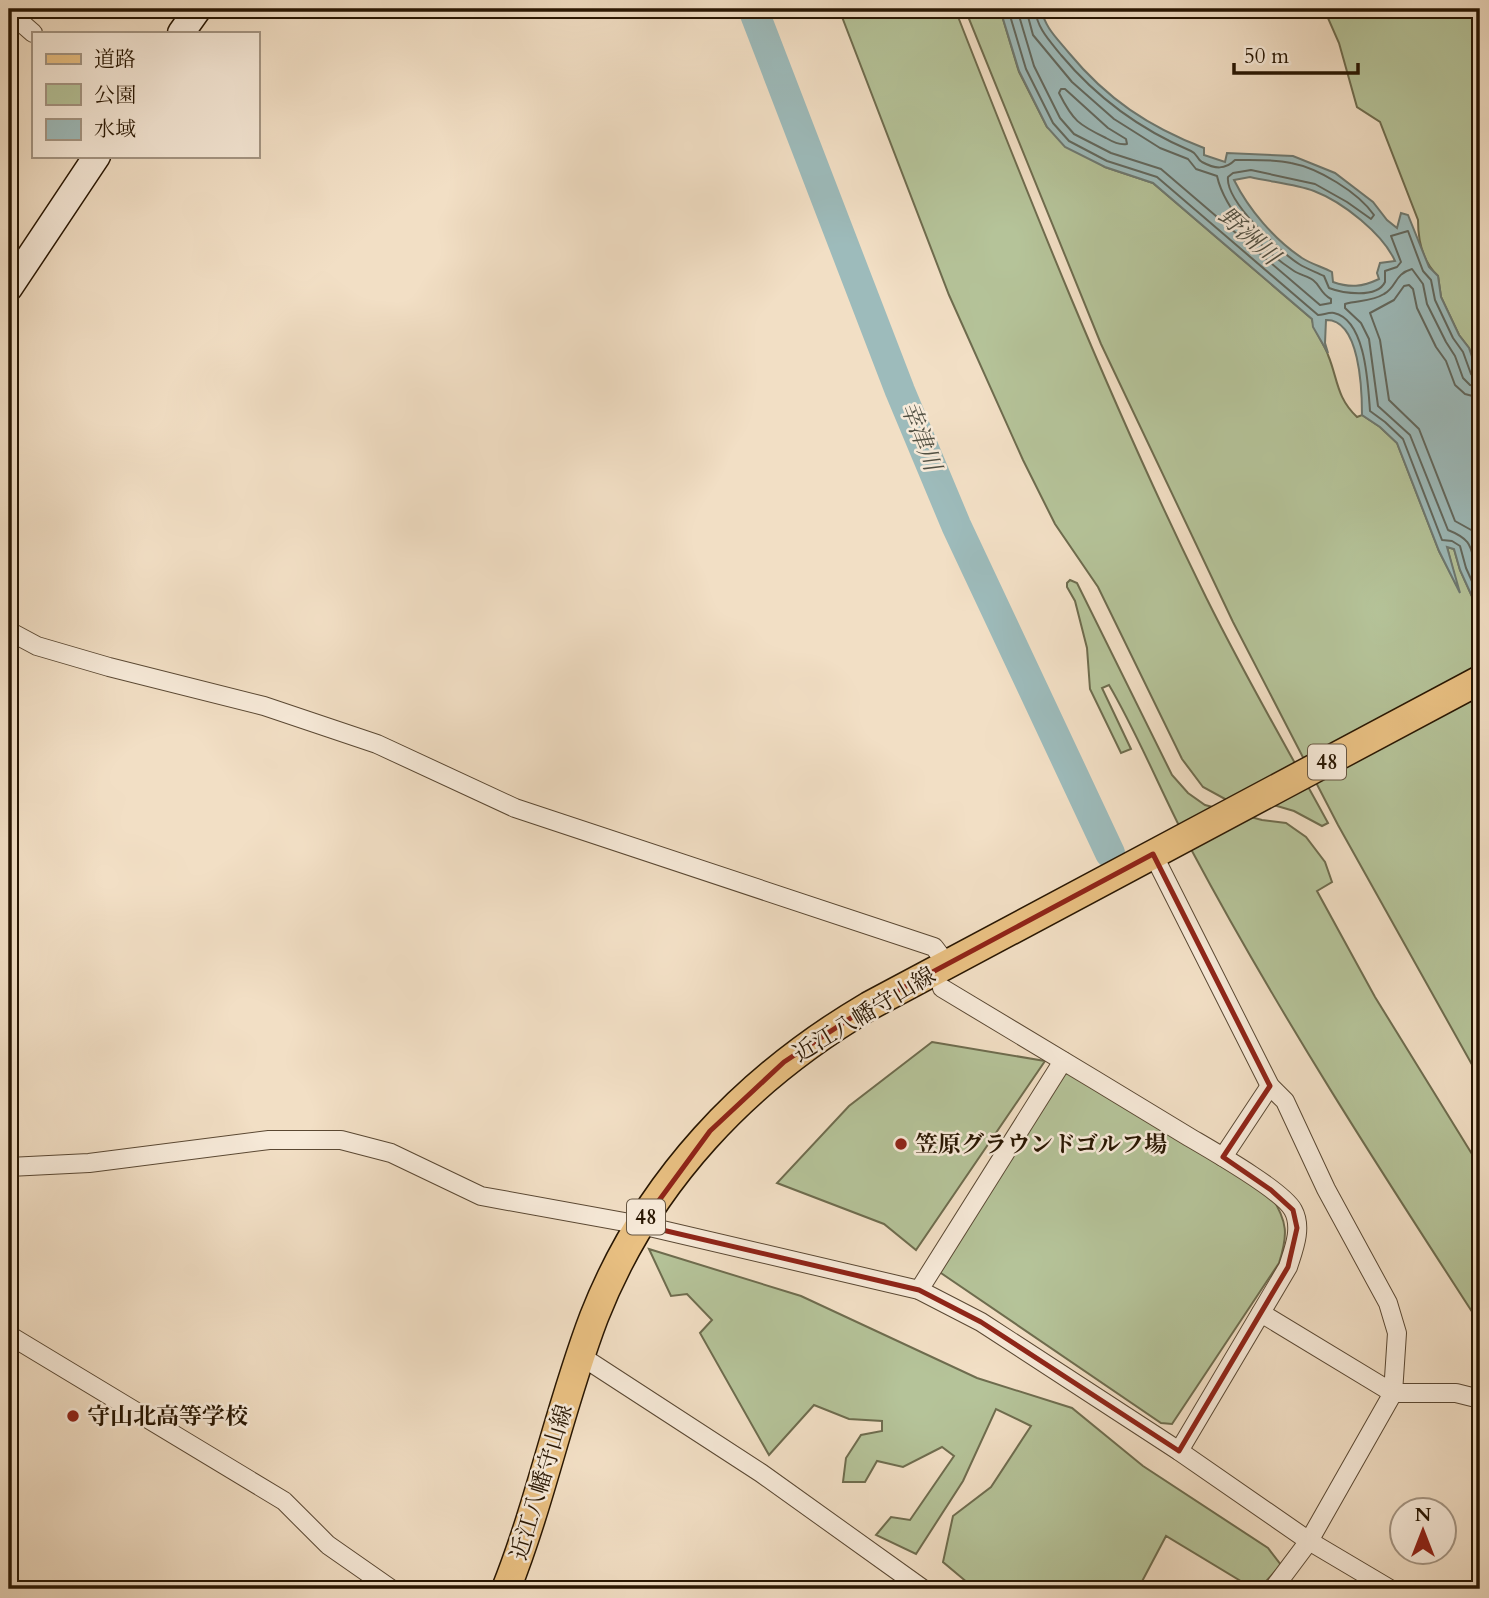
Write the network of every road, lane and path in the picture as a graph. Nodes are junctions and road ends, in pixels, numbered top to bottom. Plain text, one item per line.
1 (198, 9) edge
2 (9, 12) edge
3 (32, 32) edge
4 (182, 32) edge
5 (96, 158) edge
6 (9, 288) edge
7 (9, 631) edge
8 (1480, 680) edge
9 (1153, 854) junction
10 (945, 976) junction
11 (1063, 1061) junction
12 (1270, 1086) junction
13 (1223, 1157) junction
14 (9, 1167) edge
15 (641, 1225) junction
16 (919, 1290) junction
17 (1261, 1313) junction
18 (9, 1335) edge
19 (581, 1356) junction
20 (1393, 1393) junction
21 (1480, 1399) edge
22 (1179, 1451) junction
23 (1308, 1541) junction
24 (912, 1586) edge
25 (391, 1589) edge
26 (506, 1589) edge
27 (1273, 1589) edge
28 (1390, 1589) edge

1 - 4 street
2 - 3 street
5 - 6 street
7 - 10 street
8 - 9 main road, 近江八幡守山線 / 48
9 - 10 main road, 近江八幡守山線 / 48
9 - 12 street
10 - 11 street
10 - 15 main road, 近江八幡守山線 / 48
11 - 13 street
11 - 16 street
12 - 13 street
12 - 20 street
13 - 17 street
14 - 15 street
15 - 16 street
15 - 19 main road, 近江八幡守山線 / 48
16 - 22 street
17 - 20 street
17 - 22 street
18 - 25 street
19 - 24 street
19 - 26 main road, 近江八幡守山線 / 48
20 - 21 street
20 - 23 street
22 - 23 street
23 - 27 street
23 - 28 street

